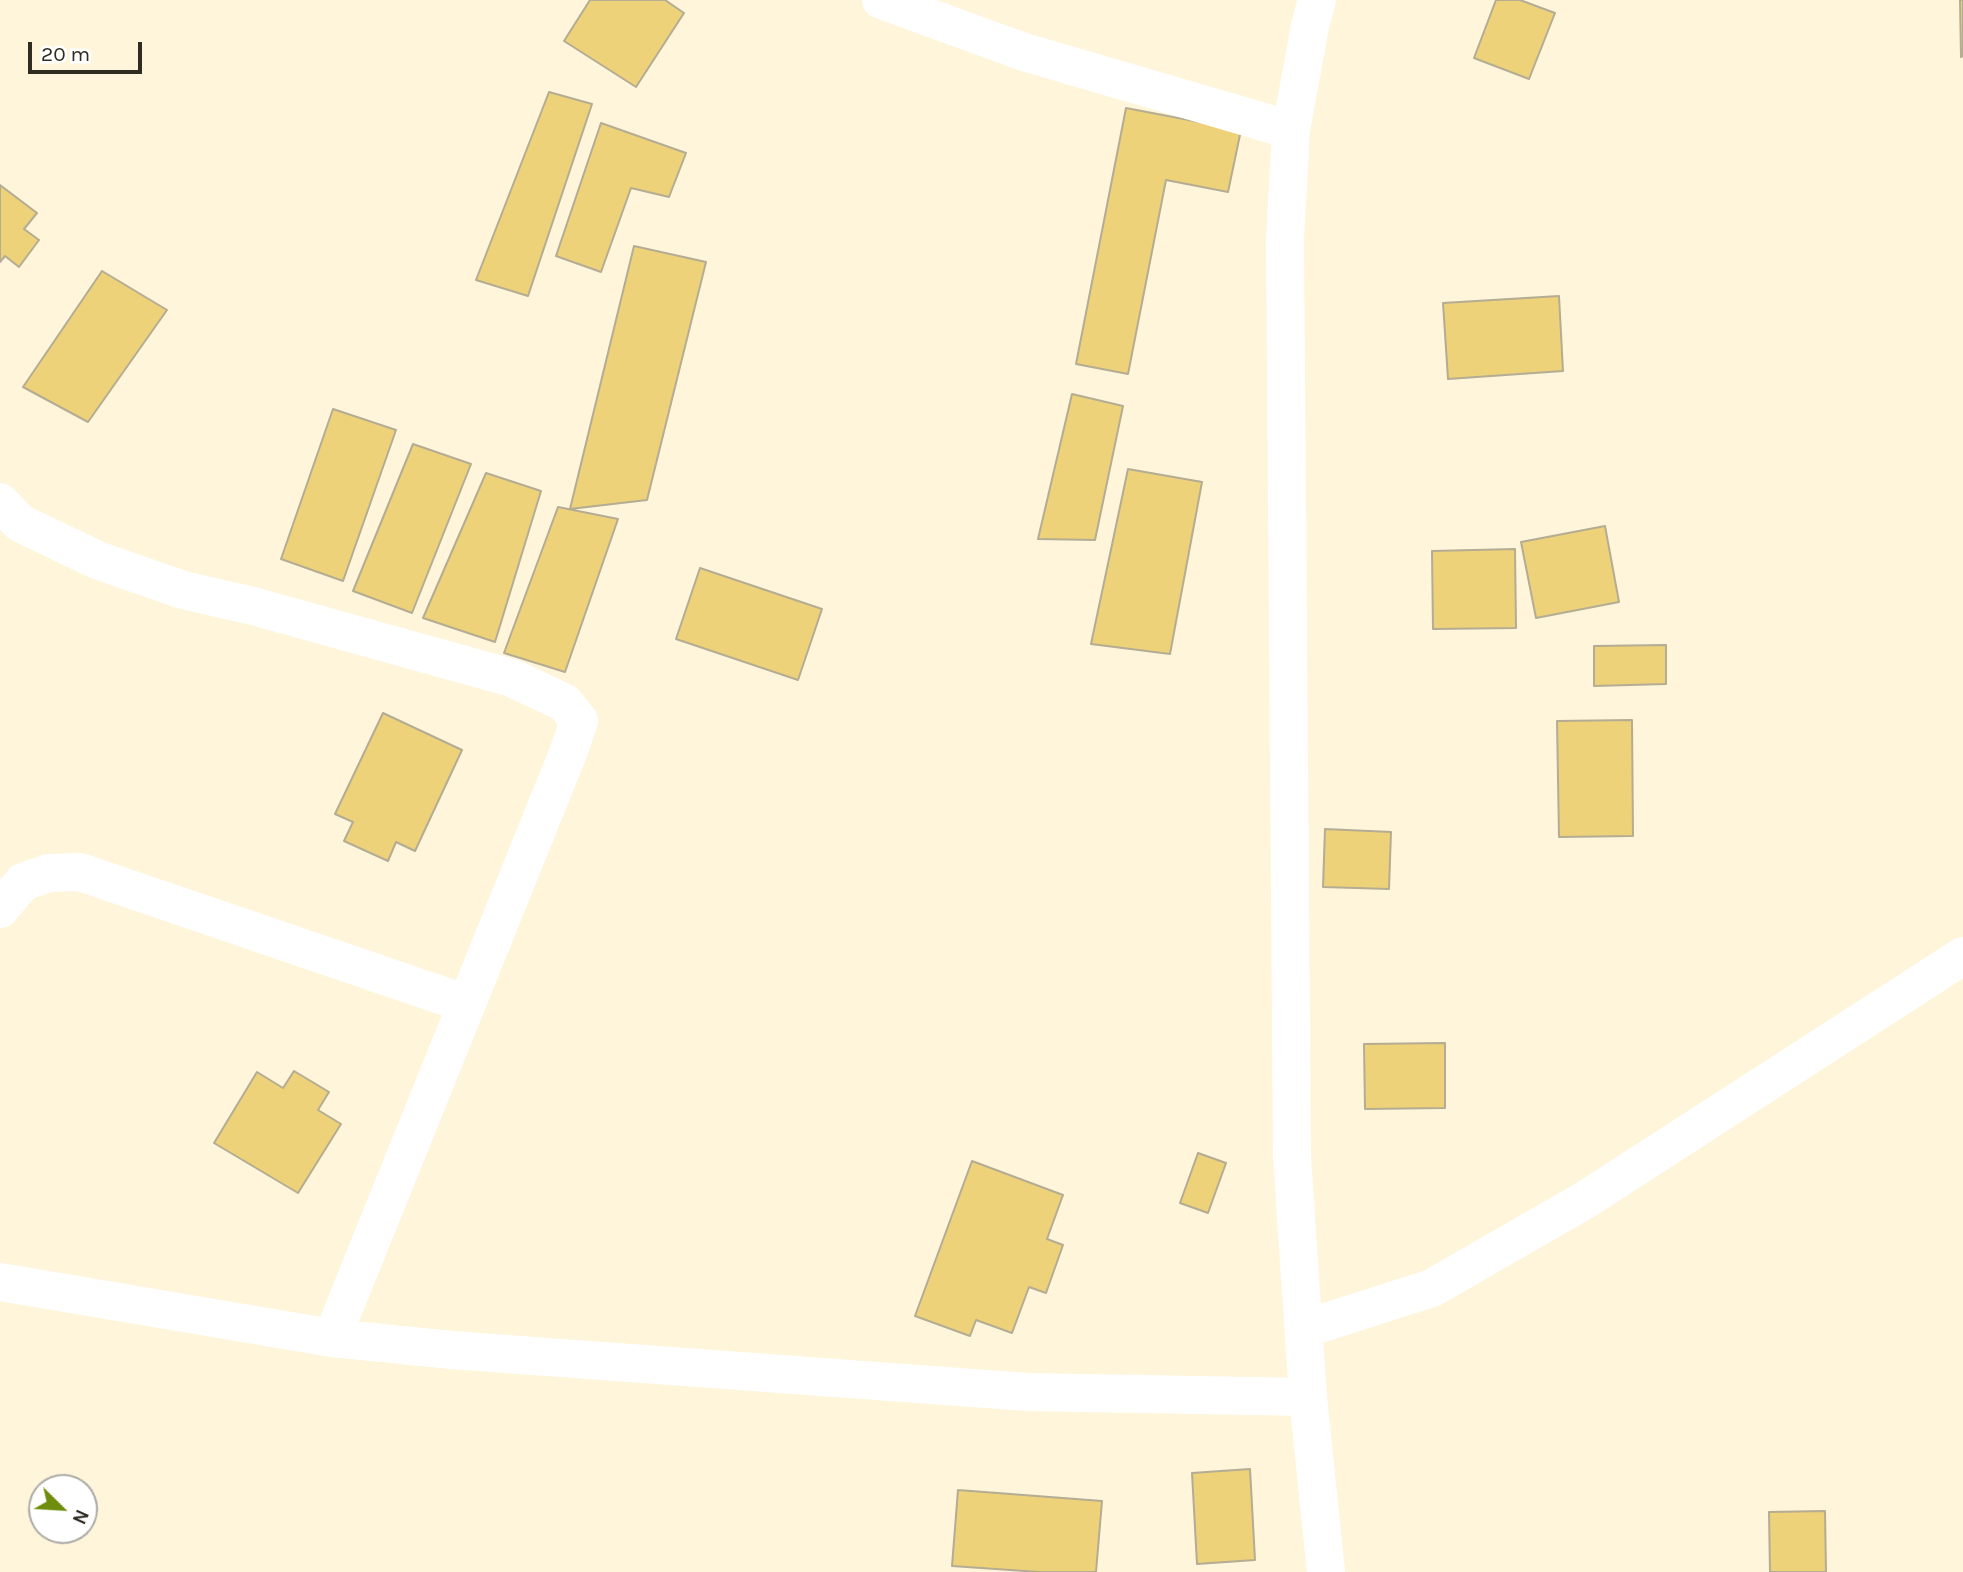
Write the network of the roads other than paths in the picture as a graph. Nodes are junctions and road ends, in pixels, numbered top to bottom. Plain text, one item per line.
1 (881, 0) edge
2 (1317, 0) edge
3 (1291, 130) junction
4 (0, 502) edge
5 (0, 909) edge
6 (1963, 956) edge
7 (467, 1004) junction
8 (0, 1282) edge
9 (1304, 1329) junction
10 (332, 1338) junction
11 (1308, 1397) junction
12 (1326, 1572) edge

1 - 3 street
2 - 3 street
3 - 9 street
4 - 7 street
5 - 7 street
6 - 9 street
7 - 10 street
8 - 10 street
9 - 11 street
10 - 11 street
11 - 12 street

